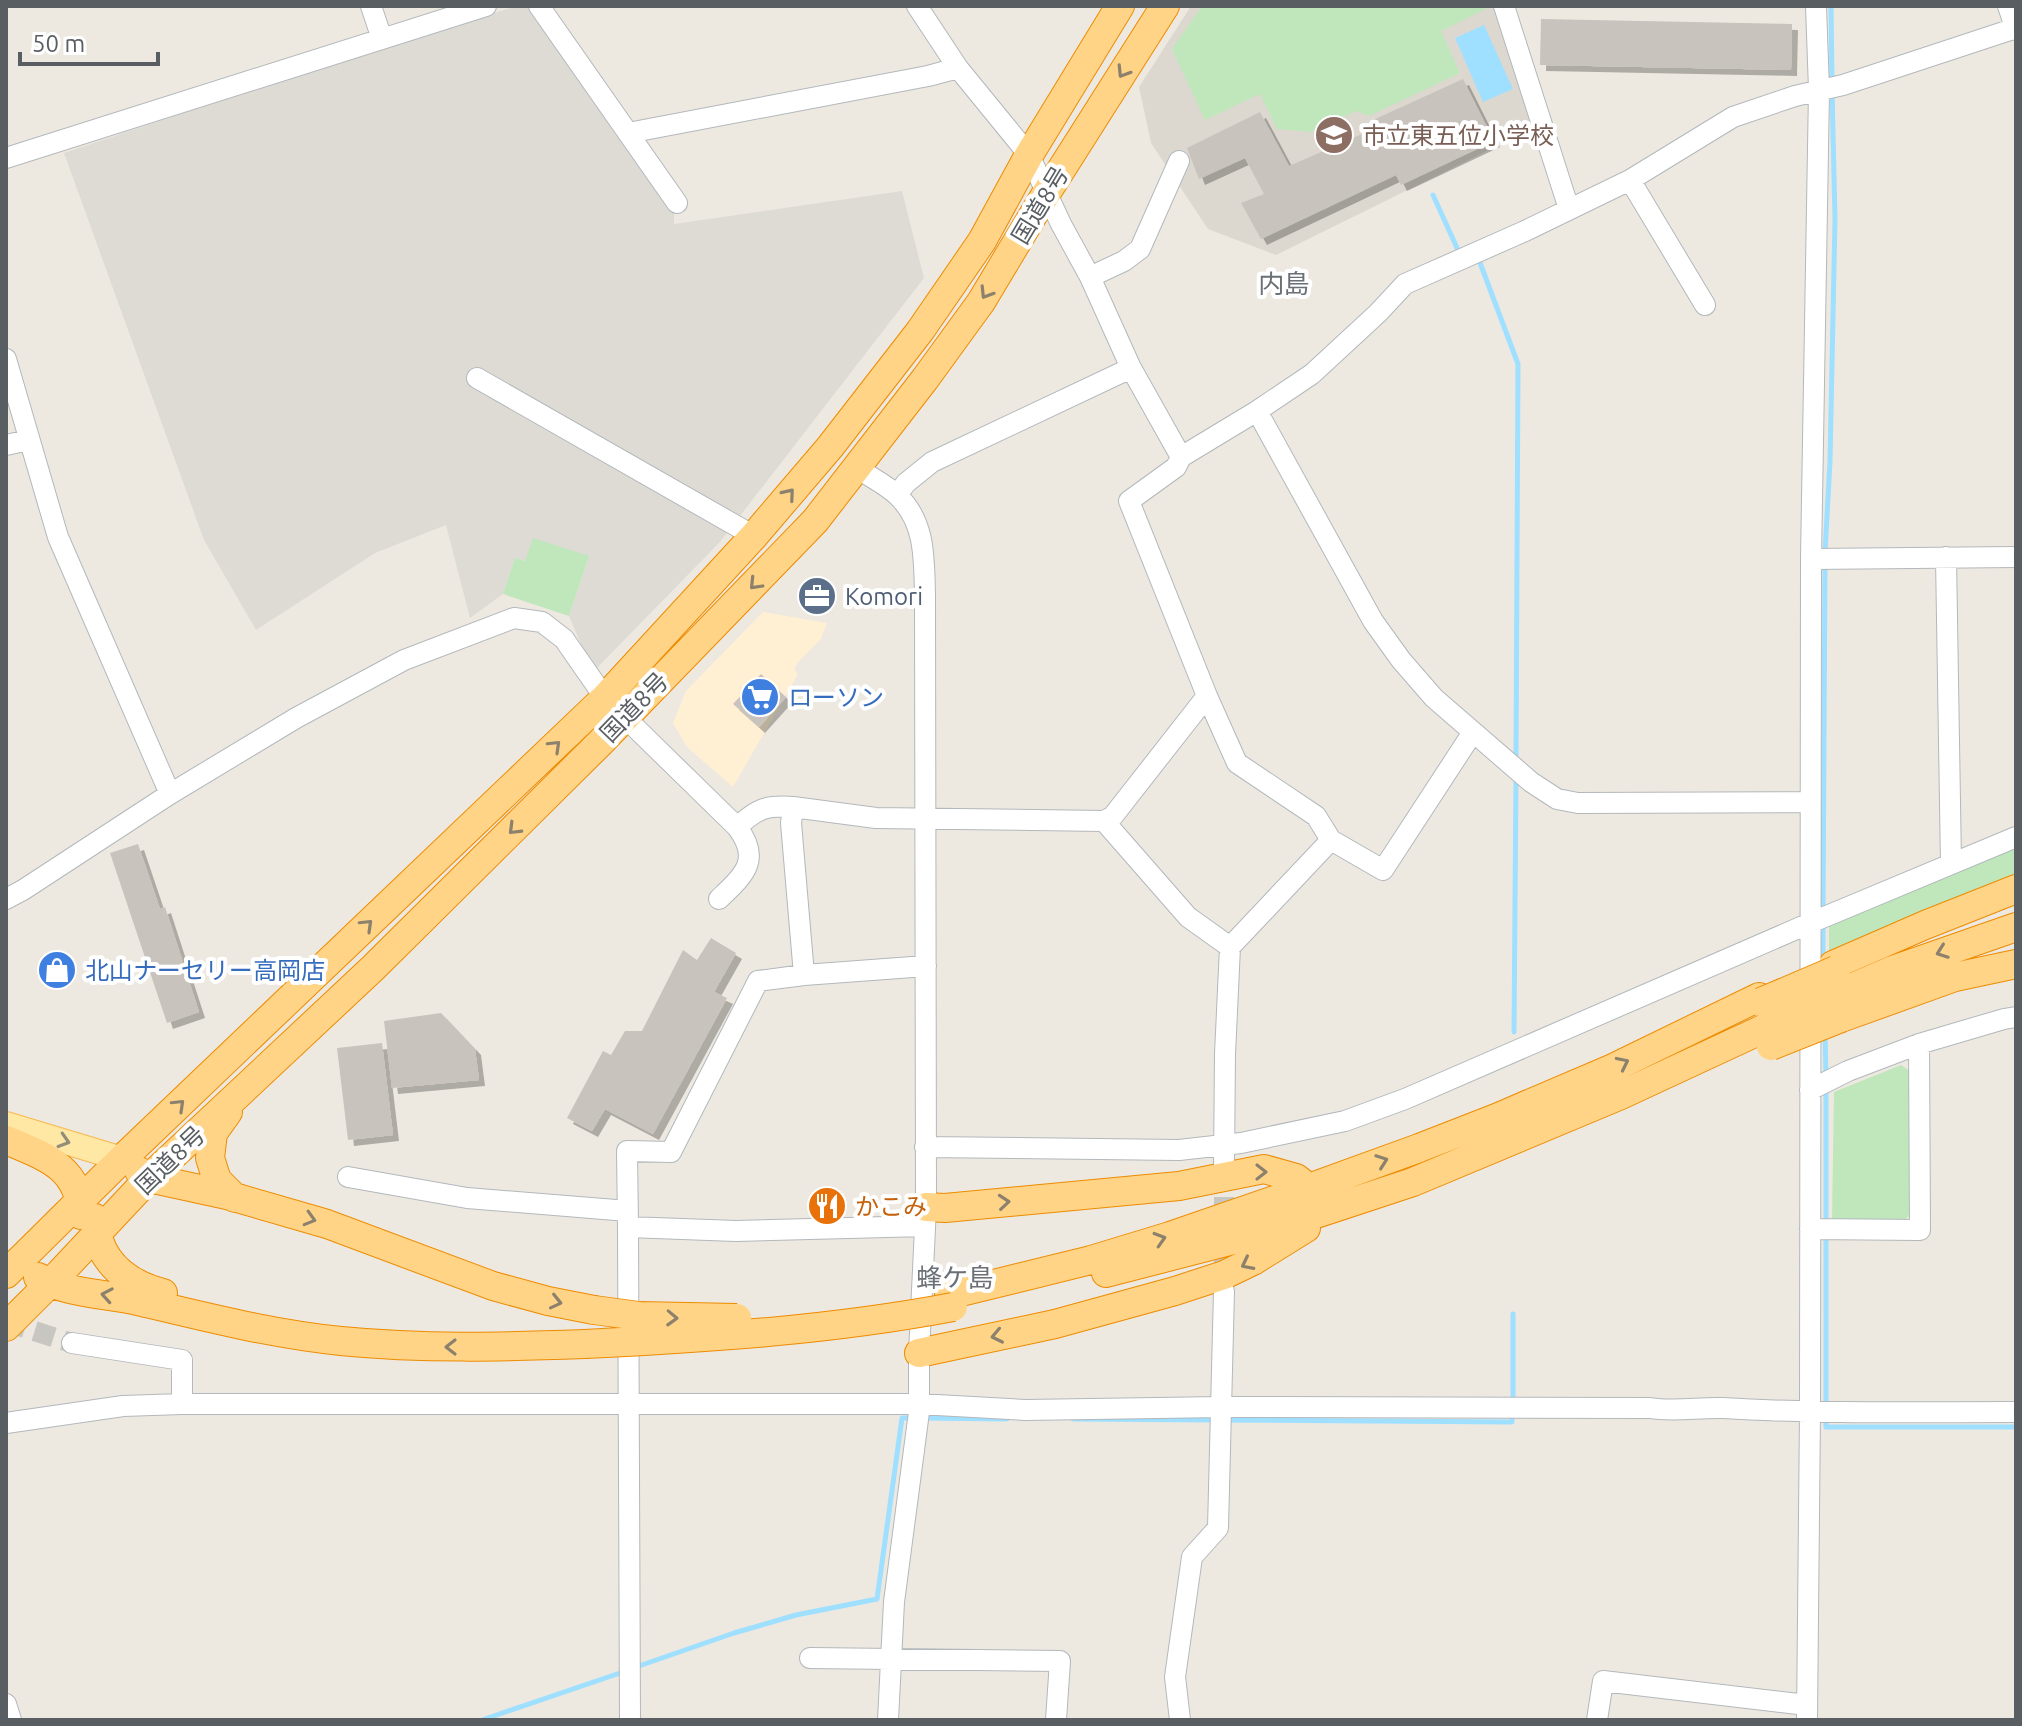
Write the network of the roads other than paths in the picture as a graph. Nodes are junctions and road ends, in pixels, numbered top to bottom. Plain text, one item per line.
1 (371, 6) edge
2 (486, 6) edge
3 (539, 6) edge
4 (917, 6) edge
5 (1120, 6) edge
6 (1165, 6) edge
7 (1504, 6) edge
8 (1816, 6) edge
9 (2008, 6) edge
10 (2016, 29) edge
11 (382, 39) junction
12 (958, 68) junction
13 (1819, 90) junction
14 (628, 133) junction
15 (1029, 155) junction
16 (6, 158) edge
17 (1179, 161) dead end
18 (1630, 180) junction
19 (1047, 192) junction
20 (677, 203) dead end
21 (1569, 209) junction
22 (1090, 277) junction
23 (1705, 305) dead end
24 (6, 359) edge
25 (1131, 368) junction
26 (477, 378) dead end
27 (1257, 411) junction
28 (29, 440) junction
29 (6, 445) edge
30 (1181, 457) junction
31 (857, 468) junction
32 (897, 495) junction
33 (754, 536) junction
34 (1946, 557) junction
35 (2016, 557) edge
36 (1811, 559) junction
37 (1207, 696) junction
38 (615, 708) junction
39 (1473, 732) junction
40 (170, 794) junction
41 (1809, 802) junction
42 (793, 807) junction
43 (926, 818) junction
44 (1104, 821) junction
45 (737, 827) junction
46 (2016, 837) edge
47 (1331, 840) junction
48 (1951, 864) junction
49 (2016, 889) edge
50 (6, 899) edge
51 (719, 899) dead end
52 (2016, 906) edge
53 (1810, 923) junction
54 (2016, 927) edge
55 (1230, 947) junction
56 (2016, 964) edge
57 (926, 966) junction
58 (804, 975) junction
59 (1837, 987) junction
60 (2016, 1017) edge
61 (1763, 1019) junction
62 (1919, 1044) junction
63 (245, 1089) junction
64 (1810, 1090) junction
65 (6, 1124) edge
66 (6, 1140) edge
67 (925, 1147) junction
68 (1224, 1155) junction
69 (117, 1164) junction
70 (348, 1177) dead end
71 (149, 1178) junction
72 (1309, 1188) junction
73 (235, 1198) junction
74 (1363, 1198) junction
75 (81, 1200) junction
76 (926, 1217) junction
77 (628, 1219) junction
78 (1810, 1229) junction
79 (96, 1235) junction
80 (10, 1266) edge
81 (54, 1279) junction
82 (1224, 1291) tunnel mouth
83 (951, 1301) junction
84 (6, 1327) edge
85 (265, 1330) junction
86 (72, 1343) tunnel mouth
87 (919, 1353) junction
88 (630, 1403) junction
89 (182, 1404) junction
90 (1810, 1412) junction
91 (2016, 1412) edge
92 (918, 1415) junction
93 (1222, 1417) junction
94 (6, 1423) edge
95 (810, 1658) dead end
96 (890, 1659) junction
97 (6, 1704) edge
98 (1807, 1713) edge
99 (11, 1720) edge
100 (630, 1720) edge
101 (888, 1720) edge
102 (1056, 1720) edge
103 (1180, 1720) edge
104 (1597, 1720) edge

1 - 11 street
2 - 11 street
3 - 14 street
4 - 12 street
5 - 15 highway, 国道8号
6 -> 19 highway, 国道8号
7 - 21 street
8 - 13 street
9 - 10 street
10 - 13 street
11 - 16 street
12 - 14 street
12 - 15 street
13 - 18 street
13 - 36 street
14 - 20 street
15 - 19 street
33 -> 15 highway, 国道8号
17 - 22 street
18 - 21 street
18 - 23 street
19 - 22 street
19 -> 31 highway, 国道8号
21 - 27 street
22 - 25 street
24 - 28 street
25 - 30 street
25 - 32 street
26 - 33 street
27 - 30 street
27 - 39 street
28 - 29 street
28 - 40 street
30 - 37 street
31 - 32 street
31 -> 38 highway, 国道8号
32 - 43 street
33 - 38 highway, 国道8号
34 - 35 street
34 - 36 street
34 - 48 street
36 - 41 street
37 - 44 street
37 - 47 street
38 - 40 street
38 - 45 street
38 -> 63 highway, 国道8号
69 -> 38 highway, 国道8号
39 - 41 street
39 - 47 street
40 - 50 street
41 - 53 street
42 - 43 street
42 - 45 street
42 - 58 street
43 - 44 street
43 - 57 street
44 - 55 street
45 - 51 street
46 - 48 street
47 - 55 street
48 - 53 street
49 - 59 highway
52 - 59 highway
53 - 64 street
53 - 68 street
54 -> 59 highway
55 - 68 street
56 - 59 highway
57 - 58 street
57 - 67 street
58 - 77 street
59 - 61 highway, bridge
59 - 61 highway, bridge
60 - 62 street
72 -> 61 highway
61 - 74 highway
62 - 64 street
62 - 78 street
63 - 71 highway, 国道8号
63 - 73 highway
64 - 78 street
65 -> 69 main road
66 - 75 highway
67 - 68 street
67 - 76 street
69 - 71 highway
69 - 75 highway, 国道8号
69 - 79 highway
70 - 77 street
71 - 73 highway
71 - 79 highway, 国道8号
76 -> 72 highway
83 -> 72 highway
73 -> 83 highway, bridge
74 - 83 highway
74 -> 87 highway
75 - 80 highway, 国道8号
75 - 81 highway
76 - 77 street
76 - 87 street
77 - 88 street
78 - 90 street
79 - 81 highway, 国道8号
79 - 85 highway
80 - 81 highway
81 - 84 highway, 国道8号
85 -> 81 highway
82 - 93 street
83 -> 85 highway, bridge
86 - 89 street
87 - 92 street
88 - 89 street
88 - 92 street
88 - 100 street
89 - 94 street
90 - 91 street
90 - 93 street
90 - 98 street
92 - 93 street
92 - 96 street
93 - 103 street
95 - 96 street
96 - 101 street
96 - 102 street
97 - 99 street
98 - 104 street

